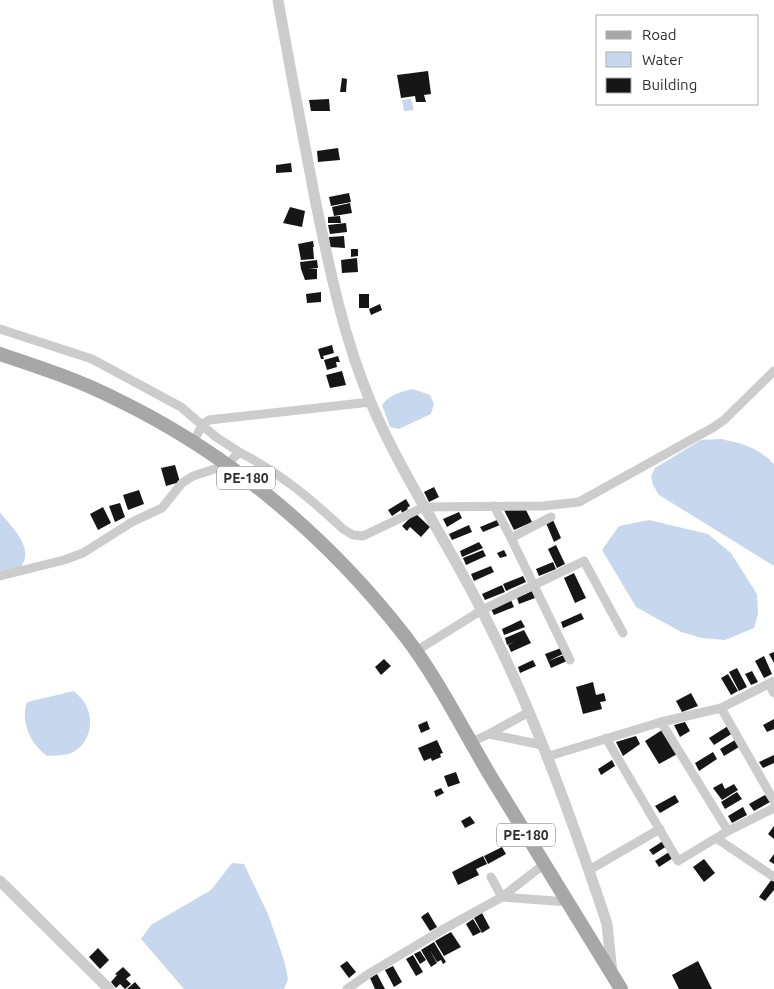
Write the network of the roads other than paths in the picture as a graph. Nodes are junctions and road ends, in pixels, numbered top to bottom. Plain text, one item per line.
1 (278, 0) edge
2 (0, 328) edge
3 (0, 354) edge
4 (774, 371) edge
5 (371, 402) junction
6 (202, 425) junction
7 (194, 442) junction
8 (239, 452) junction
9 (227, 465) junction
10 (494, 506) junction
11 (424, 507) junction
12 (551, 517) dead end
13 (511, 538) junction
14 (0, 576) edge
15 (534, 586) junction
16 (482, 610) junction
17 (622, 633) dead end
18 (416, 651) junction
19 (570, 660) dead end
20 (771, 683) edge
21 (774, 693) edge
22 (721, 708) junction
23 (529, 712) junction
24 (661, 722) junction
25 (490, 734) junction
26 (606, 738) junction
27 (470, 742) junction
28 (542, 745) junction
29 (546, 757) junction
30 (774, 801) edge
31 (774, 808) edge
32 (660, 830) junction
33 (728, 831) junction
34 (716, 838) junction
35 (543, 865) junction
36 (589, 870) junction
37 (491, 877) dead end
38 (774, 877) edge
39 (0, 881) edge
40 (502, 897) junction
41 (568, 902) junction
42 (612, 975) junction
43 (109, 989) edge
44 (347, 989) edge
45 (621, 989) edge

1 - 5 street
2 - 6 street
3 - 7 main road, PE-180
4 - 10 street
5 - 6 street
5 - 11 street
6 - 7 street
6 - 8 street
7 - 9 main road, PE-180
8 - 9 street
8 - 11 street
9 - 14 street
9 - 18 main road, PE-180
10 - 11 street
10 - 13 street
11 - 16 street
12 - 13 street
13 - 15 street
15 - 16 street
15 - 17 street
15 - 19 street
16 - 18 street
16 - 23 street
18 - 27 main road, PE-180
20 - 21 street
20 - 22 street
22 - 24 street
22 - 30 street
23 - 25 street
23 - 28 street
24 - 26 street
24 - 33 street
25 - 27 street
25 - 28 street
26 - 29 street
26 - 32 street
27 - 35 main road, PE-180
28 - 29 street
29 - 36 street
31 - 33 street
32 - 34 street
32 - 36 street
33 - 34 street
34 - 38 street
35 - 40 street
35 - 41 main road, PE-180
36 - 42 street
37 - 40 street
39 - 43 street
40 - 41 street
40 - 44 street
41 - 42 main road, PE-180
42 - 45 main road, PE-180

